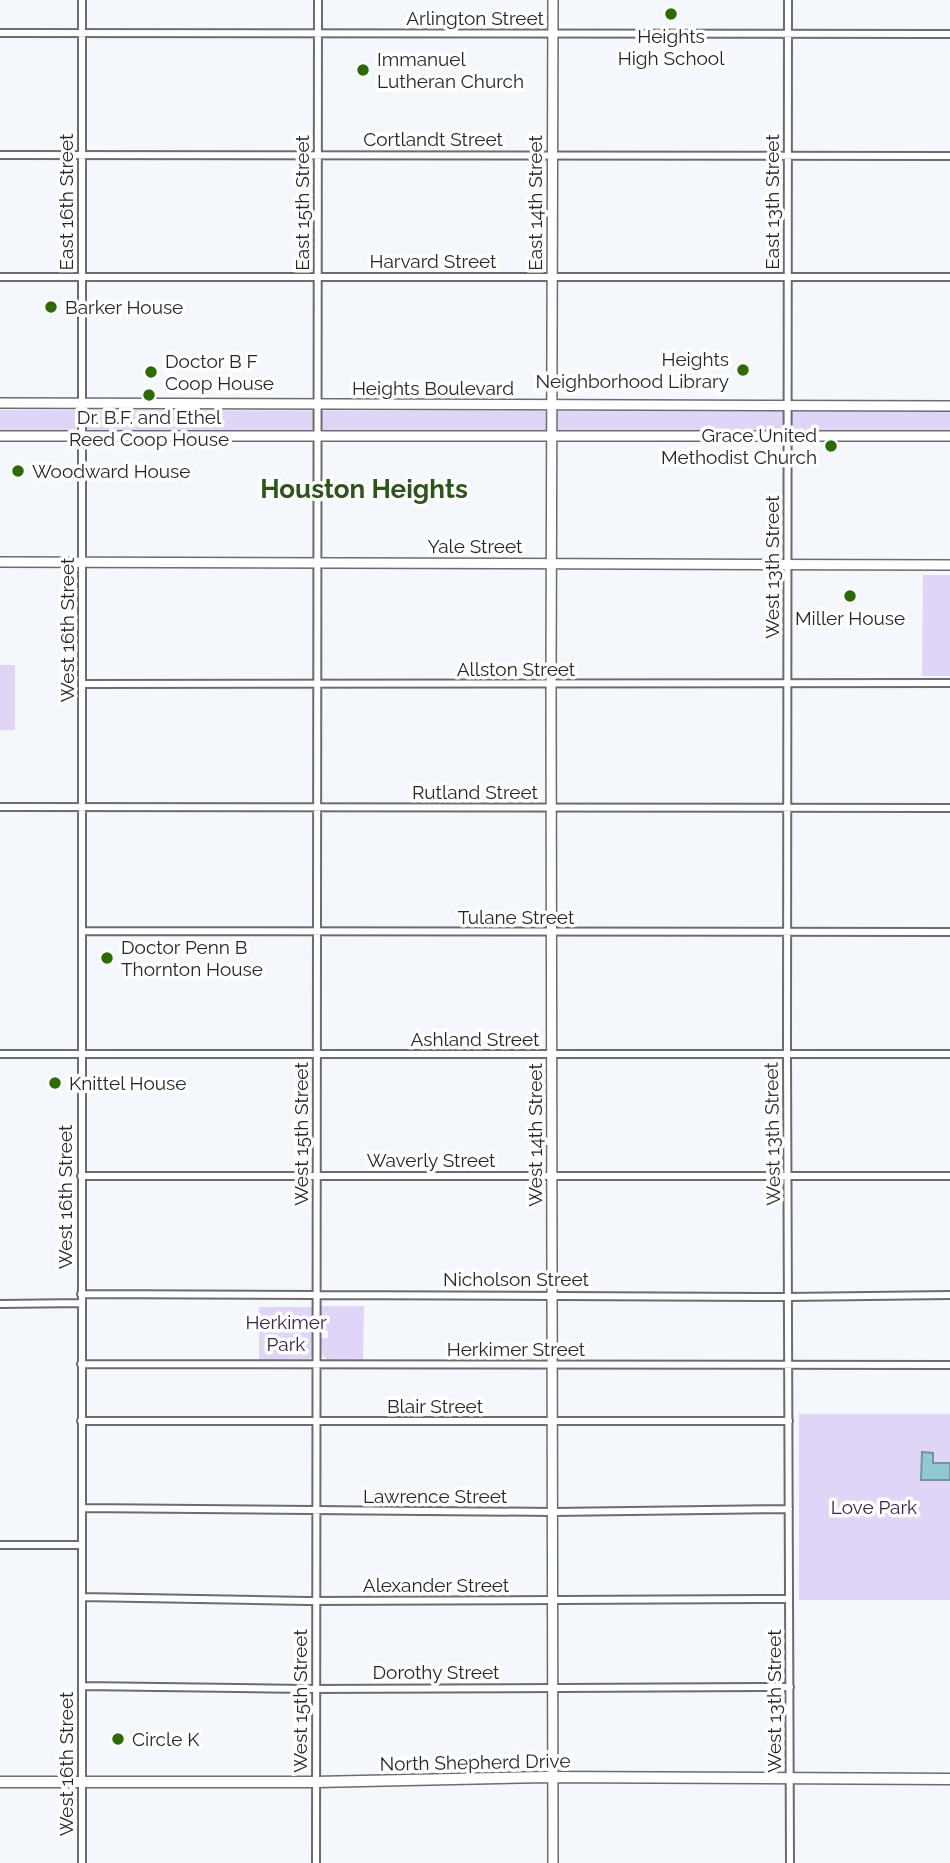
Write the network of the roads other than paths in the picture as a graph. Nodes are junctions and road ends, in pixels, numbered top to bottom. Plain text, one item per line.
1 (82, 0) edge
2 (318, 0) edge
3 (553, 0) edge
4 (788, 0) edge
5 (0, 33) edge
6 (82, 33) junction
7 (318, 34) junction
8 (553, 34) junction
9 (788, 34) junction
10 (950, 34) edge
11 (318, 154) junction
12 (0, 155) edge
13 (82, 155) junction
14 (552, 155) junction
15 (788, 156) junction
16 (950, 156) edge
17 (0, 277) edge
18 (82, 277) junction
19 (317, 277) junction
20 (788, 277) junction
21 (950, 277) edge
22 (553, 278) junction
23 (0, 403) edge
24 (83, 404) junction
25 (788, 404) junction
26 (317, 405) junction
27 (552, 406) junction
28 (950, 406) edge
29 (83, 435) junction
30 (0, 436) edge
31 (317, 436) junction
32 (552, 436) junction
33 (950, 436) edge
34 (788, 437) junction
35 (0, 562) edge
36 (83, 562) junction
37 (319, 563) junction
38 (551, 564) junction
39 (788, 565) junction
40 (950, 565) edge
41 (950, 683) edge
42 (83, 684) junction
43 (317, 684) junction
44 (551, 684) junction
45 (788, 684) junction
46 (0, 807) edge
47 (82, 807) junction
48 (317, 807) junction
49 (551, 807) junction
50 (788, 808) junction
51 (950, 808) edge
52 (82, 931) junction
53 (317, 931) junction
54 (787, 932) junction
55 (950, 932) edge
56 (552, 933) junction
57 (0, 1054) edge
58 (80, 1054) junction
59 (552, 1054) junction
60 (950, 1054) edge
61 (317, 1055) junction
62 (787, 1055) junction
63 (788, 1175) junction
64 (317, 1176) junction
65 (552, 1176) junction
66 (950, 1176) edge
67 (81, 1177) junction
68 (81, 1294) junction
69 (317, 1294) junction
70 (553, 1295) junction
71 (950, 1295) edge
72 (787, 1297) junction
73 (81, 1303) junction
74 (0, 1304) edge
75 (81, 1364) junction
76 (317, 1364) junction
77 (553, 1364) junction
78 (789, 1365) junction
79 (950, 1365) edge
80 (81, 1421) junction
81 (553, 1421) junction
82 (789, 1421) junction
83 (316, 1422) junction
84 (82, 1508) junction
85 (789, 1509) junction
86 (316, 1511) junction
87 (553, 1512) junction
88 (0, 1545) edge
89 (82, 1545) junction
90 (82, 1597) junction
91 (789, 1599) junction
92 (316, 1600) junction
93 (552, 1601) junction
94 (82, 1686) junction
95 (552, 1687) junction
96 (790, 1687) junction
97 (316, 1689) junction
98 (553, 1777) junction
99 (790, 1778) junction
100 (950, 1779) edge
101 (0, 1782) edge
102 (82, 1782) junction
103 (316, 1782) junction
104 (82, 1863) edge
105 (316, 1863) edge
106 (553, 1863) edge
107 (790, 1863) edge

1 - 6 street, East 16th Street
2 - 7 street, East 15th Street
3 - 8 main road, East 14th Street
4 - 9 street, East 13th Street
5 - 6 street, Arlington Street
6 - 7 street, Arlington Street
6 - 13 street, East 16th Street
7 - 8 street, Arlington Street
7 - 11 street, East 15th Street
8 - 9 street, Arlington Street
8 - 14 main road, East 14th Street
9 - 10 street, Arlington Street
9 - 15 street, East 13th Street
11 - 13 street, Cortlandt Street
11 - 14 street, Cortlandt Street
11 - 19 street, East 15th Street
12 - 13 street, Cortlandt Street
13 - 18 street, East 16th Street
14 - 15 street, Cortlandt Street
14 - 22 main road, East 14th Street
15 - 16 street, Cortlandt Street
15 - 20 street, East 13th Street
17 - 18 street, Harvard Street
18 - 19 street, Harvard Street
18 - 24 street, East 16th Street
19 - 22 street, Harvard Street
19 - 26 street, East 15th Street
20 - 21 street, Harvard Street
20 - 22 street, Harvard Street
20 - 25 street, East 13th Street
22 - 27 main road, East 14th Street
23 - 24 main road, Heights Boulevard
24 - 26 main road, Heights Boulevard
24 - 29 street, West 16th Street
25 - 27 main road, Heights Boulevard
25 - 28 main road, Heights Boulevard
25 - 34 street, West 13th Street
26 - 27 main road, Heights Boulevard
26 - 31 street, West 15th Street
27 - 32 main road, West 14th Street
29 - 30 main road
29 - 31 main road
29 - 36 street, West 16th Street
31 - 32 main road
31 - 37 street, West 15th Street
32 - 34 main road
32 - 38 main road, West 14th Street
33 - 34 main road
34 - 39 street, West 13th Street
35 - 36 main road, Yale Street
36 - 37 main road, Yale Street
36 - 42 street, West 16th Street
37 - 38 main road, Yale Street
37 - 43 street, West 15th Street
38 - 39 main road, Yale Street
38 - 44 main road, West 14th Street
39 - 40 main road, Yale Street
39 - 45 street, West 13th Street
41 - 45 street, Allston Street
42 - 43 street, Allston Street
42 - 47 street, West 16th Street
43 - 44 street, Allston Street
43 - 48 street, West 15th Street
44 - 45 street, Allston Street
44 - 49 main road, West 14th Street
45 - 50 street, West 13th Street
46 - 47 street, Rutland Street
47 - 48 street, Rutland Street
47 - 52 street, West 16th Street
48 - 49 street, Rutland Street
48 - 53 street, West 15th Street
49 - 50 street, Rutland Street
49 - 56 main road, West 14th Street
50 - 51 street, Rutland Street
50 - 54 street, West 13th Street
52 - 53 street, Tulane Street
52 - 58 street, West 16th Street
53 - 56 street, Tulane Street
53 - 61 street, West 15th Street
54 - 55 street, Tulane Street
54 - 56 street, Tulane Street
54 - 62 street, West 13th Street
56 - 59 main road, West 14th Street
57 - 58 street, Ashland Street
58 - 61 street, Ashland Street
58 - 67 street, West 16th Street
59 - 61 street, Ashland Street
59 - 62 street, Ashland Street
59 - 65 main road, West 14th Street
60 - 62 street, Ashland Street
61 - 64 street, West 15th Street
62 - 63 street, West 13th Street
63 - 65 street, Waverly Street
63 - 66 street, Waverly Street
63 - 72 street, West 13th Street
64 - 65 street, Waverly Street
64 - 67 street, Waverly Street
64 - 69 street, West 15th Street
65 - 70 main road, West 14th Street
67 - 68 street, West 16th Street
68 - 69 street, Nicholson Street
68 - 73 street, West 16th Street
69 - 70 street, Nicholson Street
69 - 76 street, West 15th Street
70 - 72 street, Nicholson Street
70 - 77 main road, West 14th Street
71 - 72 street, Nicholson Street
72 - 78 street, West 13th Street
73 - 74 street
73 - 75 street, West 16th Street
75 - 76 street, Herkimer Street
75 - 80 street, West 16th Street
76 - 77 street, Herkimer Street
76 - 83 street, West 15th Street
77 - 78 street, Herkimer Street
77 - 81 main road, West 14th Street
78 - 79 street, Herkimer Street
78 - 82 street, West 13th Street
80 - 83 street, Blair Street
80 - 84 street, West 16th Street
81 - 82 street, Blair Street
81 - 83 street, Blair Street
81 - 87 main road, West 14th Street
82 - 85 street, West 13th Street
83 - 86 street, West 15th Street
84 - 86 street, Lawrence Street
84 - 89 street, West 16th Street
85 - 87 street, Lawrence Street
85 - 91 street, West 13th Street
86 - 87 street, Lawrence Street
86 - 92 street, West 15th Street
87 - 93 main road, West 14th Street
88 - 89 street
89 - 90 street, West 16th Street
90 - 92 street, Alexander Street
90 - 94 street, West 16th Street
91 - 93 street, Alexander Street
91 - 96 street, West 13th Street
92 - 93 street, Alexander Street
92 - 97 street, West 15th Street
93 - 95 main road, West 14th Street
94 - 97 street, Dorothy Street
94 - 102 street, West 16th Street
95 - 96 street, Dorothy Street
95 - 97 street, Dorothy Street
95 - 98 main road, West 14th Street
96 - 99 street, West 13th Street
97 - 103 street, West 15th Street
98 - 99 main road, North Shepherd Drive
98 - 103 main road, North Shepherd Drive
98 - 106 main road, West 14th Street
99 - 100 main road, North Shepherd Drive
99 - 107 street, West 13th Street
101 - 102 main road, North Shepherd Drive
102 - 103 main road, North Shepherd Drive
102 - 104 street, West 16th Street
103 - 105 street, West 15th Street

